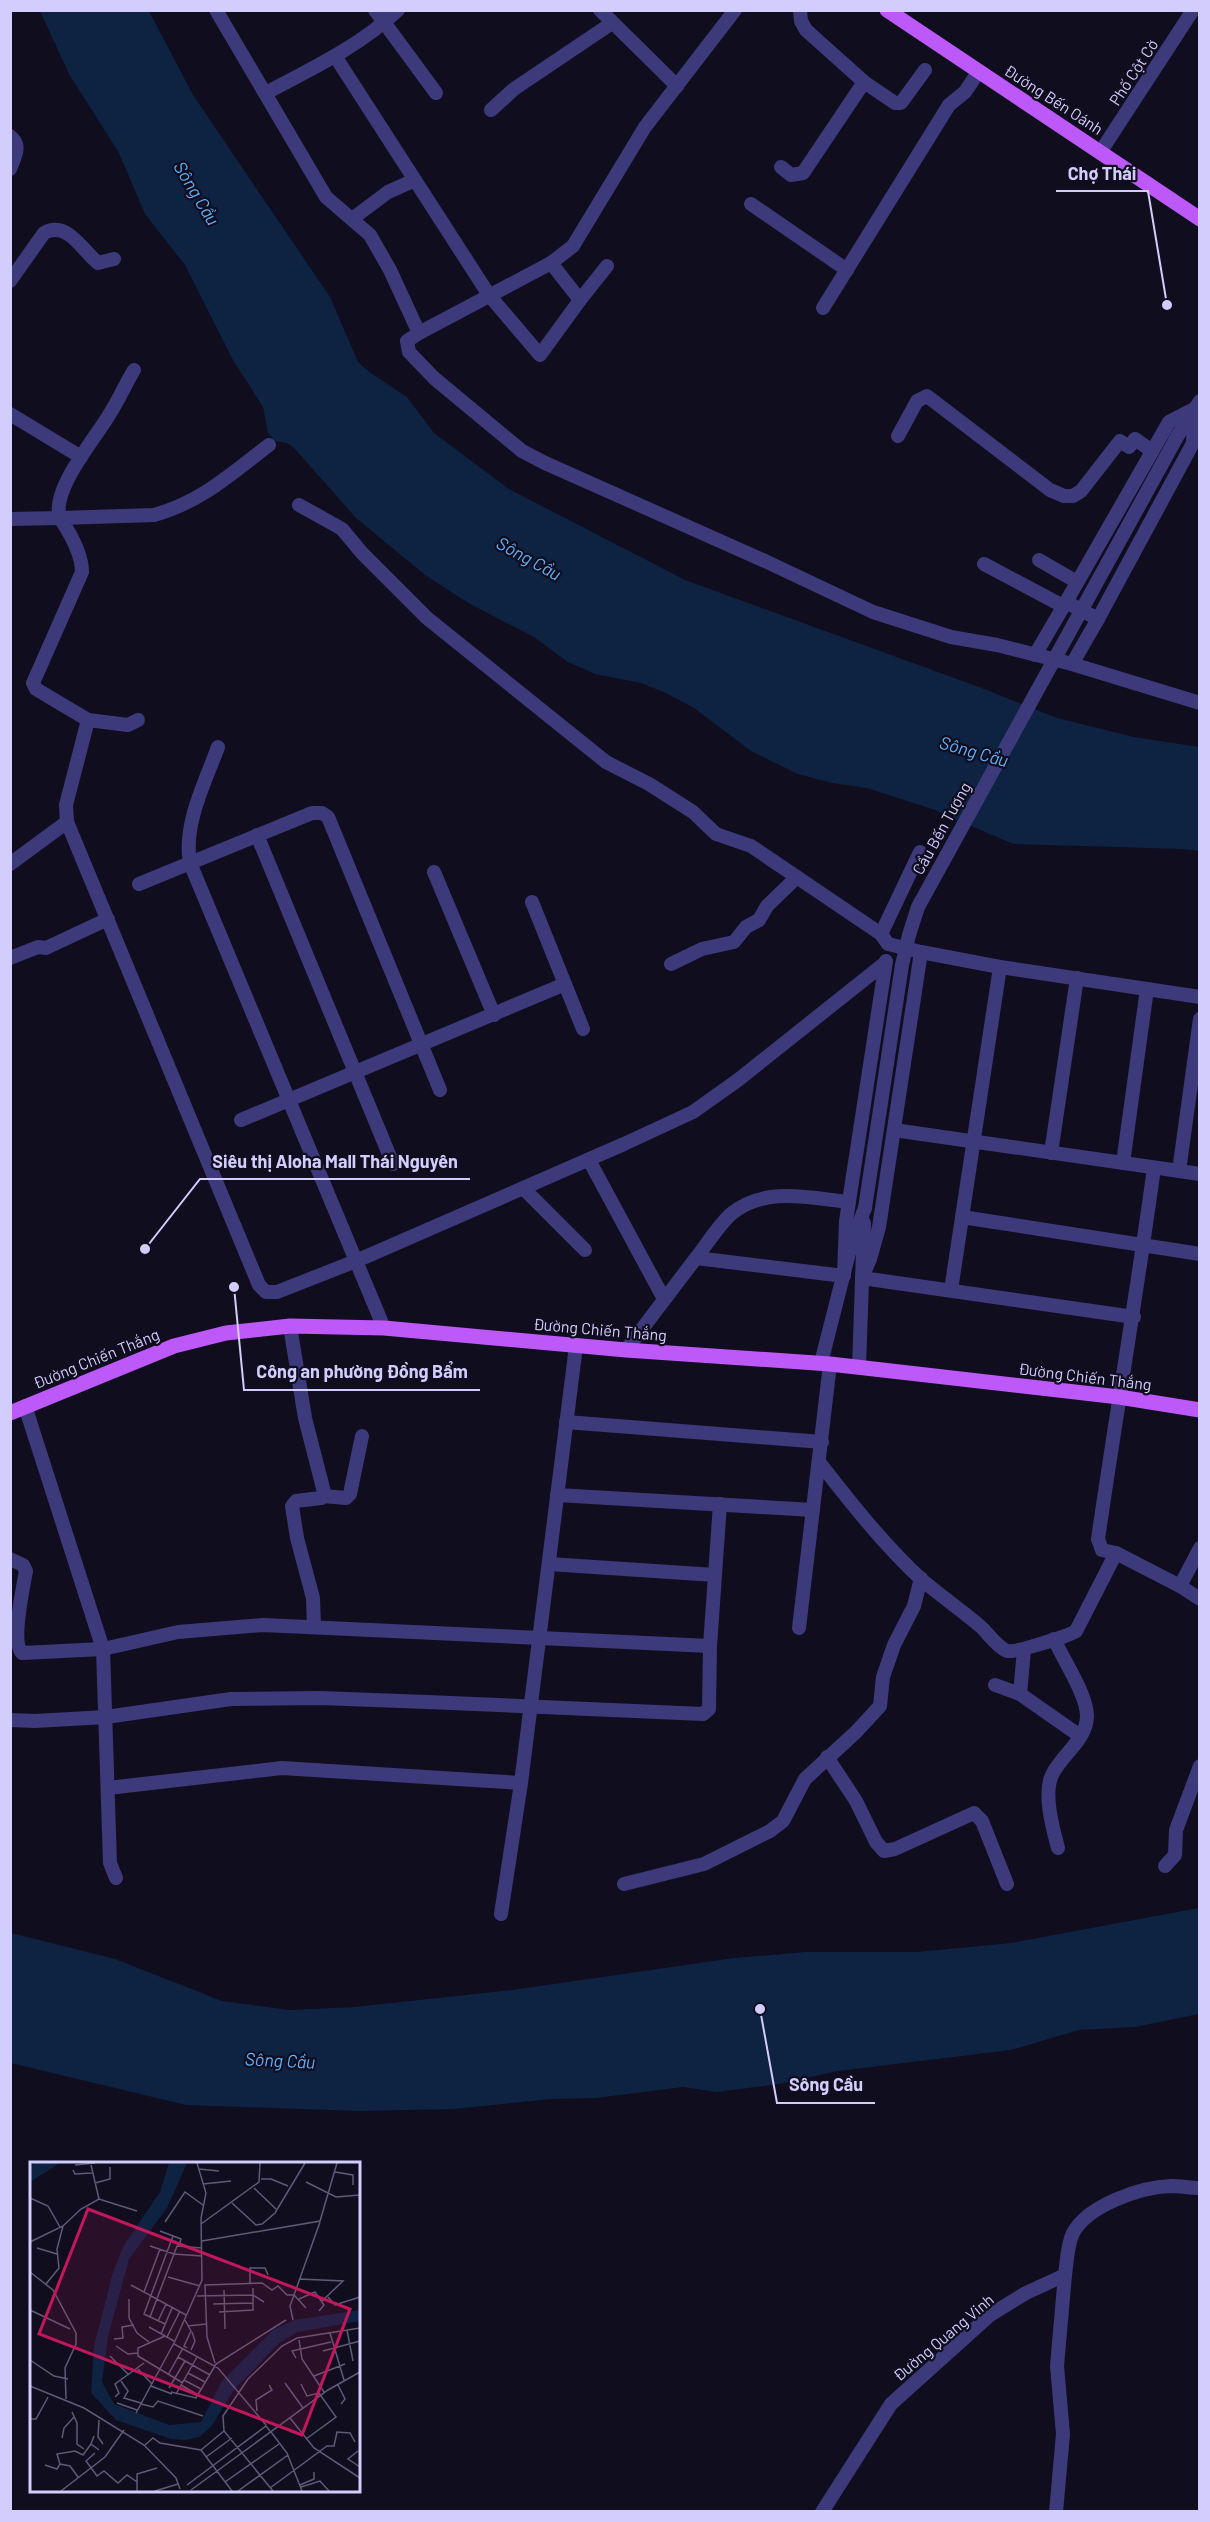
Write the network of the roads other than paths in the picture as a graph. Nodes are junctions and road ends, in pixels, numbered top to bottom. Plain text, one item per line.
1 (216, 10) edge
2 (375, 10) edge
3 (398, 10) edge
4 (735, 10) edge
5 (801, 10) edge
6 (887, 10) edge
7 (1193, 10) edge
8 (610, 16) edge
9 (384, 24) junction
10 (335, 56) junction
11 (925, 70) dead end
12 (979, 71) junction
13 (864, 82) junction
14 (676, 86) junction
15 (266, 93) junction
16 (436, 93) dead end
17 (492, 110) dead end
18 (10, 136) edge
19 (1101, 151) junction
20 (781, 167) dead end
21 (10, 169) edge
22 (416, 180) junction
23 (751, 204) dead end
24 (352, 219) junction
25 (1200, 219) edge
26 (114, 259) dead end
27 (16, 261) edge
28 (551, 262) junction
29 (607, 266) dead end
30 (847, 270) junction
31 (10, 282) edge
32 (489, 295) junction
33 (580, 300) junction
34 (823, 309) dead end
35 (419, 333) junction
36 (134, 370) dead end
37 (1197, 405) edge
38 (10, 414) edge
39 (898, 436) dead end
40 (270, 445) dead end
41 (1152, 451) junction
42 (81, 457) junction
43 (299, 505) dead end
44 (60, 518) junction
45 (10, 519) edge
46 (1039, 560) dead end
47 (984, 564) dead end
48 (1077, 582) junction
49 (1064, 604) junction
50 (1098, 619) junction
51 (1035, 655) junction
52 (1072, 664) junction
53 (1200, 703) edge
54 (88, 720) junction
55 (138, 720) dead end
56 (218, 747) dead end
57 (67, 822) junction
58 (257, 835) junction
59 (920, 852) dead end
60 (190, 863) junction
61 (10, 864) edge
62 (434, 872) dead end
63 (796, 878) junction
64 (139, 884) dead end
65 (532, 902) dead end
66 (108, 919) junction
67 (884, 939) junction
68 (921, 952) junction
69 (10, 958) edge
70 (885, 963) junction
71 (671, 964) dead end
72 (1000, 967) junction
73 (1077, 978) junction
74 (565, 984) junction
75 (1147, 989) junction
76 (1200, 997) edge
77 (494, 1014) junction
78 (1200, 1019) edge
79 (583, 1029) dead end
80 (422, 1045) junction
81 (356, 1074) junction
82 (440, 1090) dead end
83 (289, 1102) junction
84 (241, 1120) dead end
85 (894, 1130) junction
86 (974, 1141) junction
87 (1051, 1153) junction
88 (589, 1160) junction
89 (1123, 1163) junction
90 (393, 1164) dead end
91 (1154, 1168) junction
92 (1179, 1172) junction
93 (1200, 1174) edge
94 (523, 1188) junction
95 (849, 1202) junction
96 (865, 1208) junction
97 (962, 1217) junction
98 (1144, 1244) junction
99 (585, 1250) dead end
100 (1200, 1254) edge
101 (696, 1258) junction
102 (356, 1261) junction
103 (844, 1276) junction
104 (862, 1278) junction
105 (951, 1290) junction
106 (664, 1299) junction
107 (1134, 1317) junction
108 (290, 1326) junction
109 (384, 1328) junction
110 (576, 1346) junction
111 (626, 1350) junction
112 (825, 1363) junction
113 (859, 1367) junction
114 (1119, 1397) junction
115 (25, 1407) junction
116 (1200, 1410) edge
117 (10, 1413) edge
118 (566, 1422) junction
119 (362, 1436) dead end
120 (822, 1442) junction
121 (819, 1462) junction
122 (557, 1495) junction
123 (323, 1496) junction
124 (720, 1504) junction
125 (813, 1510) junction
126 (1200, 1548) edge
127 (1116, 1553) junction
128 (10, 1559) edge
129 (549, 1564) junction
130 (715, 1575) junction
131 (921, 1578) junction
132 (1180, 1586) junction
133 (1200, 1599) edge
134 (314, 1627) junction
135 (799, 1628) dead end
136 (14, 1635) edge
137 (539, 1639) junction
138 (1054, 1639) junction
139 (711, 1646) junction
140 (104, 1648) junction
141 (1024, 1650) junction
142 (995, 1686) dead end
143 (1020, 1694) junction
144 (531, 1707) junction
145 (105, 1717) junction
146 (10, 1720) edge
147 (1080, 1736) junction
148 (827, 1757) junction
149 (1200, 1766) edge
150 (521, 1783) junction
151 (108, 1788) junction
152 (1058, 1848) dead end
153 (1165, 1866) dead end
154 (116, 1878) dead end
155 (624, 1884) dead end
156 (1007, 1884) dead end
157 (501, 1914) dead end
158 (1200, 2188) edge
159 (1065, 2275) junction
160 (822, 2511) edge
161 (1056, 2511) edge

1 - 15 street
2 - 9 street
3 - 9 street
4 - 14 street
5 - 13 street
6 - 12 main road, Đường Bến Oánh
7 - 19 street, Phố Cột Cờ
8 - 14 street
8 - 17 street
9 - 10 street
9 - 16 street
10 - 15 street
10 - 22 street
11 - 13 street
12 - 19 main road, Đường Bến Oánh
12 - 30 street
13 - 20 street
14 - 28 street
15 - 24 street
18 - 21 street
19 - 25 main road, Đường Bến Oánh
22 - 24 street
22 - 32 street
23 - 30 street
24 - 35 street
26 - 27 street
27 - 31 street
28 - 32 street
28 - 33 street
29 - 33 street
30 - 34 street
32 - 33 street
32 - 35 street
35 - 51 street
36 - 42 street
37 - 41 street
37 - 50 street
37 - 96 street, Cầu Bến Tượng, bridge
38 - 42 street
39 - 41 street
40 - 44 street
41 - 48 street
42 - 44 street
43 - 63 street
44 - 45 street
44 - 54 street
46 - 48 street
47 - 49 street
48 - 49 street
49 - 50 street
49 - 51 street
50 - 52 street
51 - 52 street
52 - 53 street
54 - 55 street
54 - 57 street
56 - 60 street
57 - 61 street
57 - 66 street
58 - 60 street
58 - 80 street
58 - 81 street
59 - 67 street
60 - 64 street
60 - 83 street
62 - 77 street
63 - 67 street
63 - 71 street
65 - 74 street
66 - 69 street
66 - 102 street
67 - 68 street
67 - 70 street
68 - 72 street
68 - 85 street
70 - 88 street
70 - 95 street
72 - 73 street
72 - 86 street
73 - 75 street
73 - 87 street
74 - 77 street
74 - 79 street
75 - 76 street
75 - 89 street
77 - 80 street
78 - 92 street
80 - 81 street
80 - 82 street
81 - 83 street
81 - 90 street
83 - 84 street
83 - 102 street
85 - 86 street
85 - 104 street
86 - 87 street
86 - 97 street
87 - 89 street
88 - 94 street
88 - 106 street
89 - 91 street
91 - 92 street
91 - 98 street
92 - 93 street
94 - 99 street
94 - 102 street
95 - 101 street
95 - 103 street
96 - 103 street
96 - 104 street
97 - 98 street
97 - 105 street
98 - 100 street
98 - 107 street
101 - 103 street
101 - 106 street
102 - 109 street
103 - 112 street
104 - 105 street
104 - 113 street
105 - 107 street
106 - 111 street
107 - 114 street
108 - 109 main road, Đường Chiến Thắng
108 - 115 main road, Đường Chiến Thắng
108 - 123 street
109 - 110 main road, Đường Chiến Thắng
110 - 111 main road, Đường Chiến Thắng
110 - 118 street
111 - 112 main road, Đường Chiến Thắng
112 - 113 main road, Đường Chiến Thắng
112 - 120 street
113 - 114 main road, Đường Chiến Thắng
114 - 116 main road, Đường Chiến Thắng
114 - 127 street
115 - 117 main road, Đường Chiến Thắng
115 - 140 street
118 - 120 street
118 - 122 street
119 - 123 street
120 - 121 street
121 - 125 street
121 - 131 street
122 - 124 street
122 - 129 street
123 - 134 street
124 - 125 street
124 - 130 street
125 - 135 street
126 - 132 street
127 - 132 street
127 - 138 street
128 - 136 street
129 - 130 street
129 - 137 street
130 - 139 street
131 - 141 street
131 - 148 street
132 - 133 street
134 - 137 street
134 - 140 street
136 - 140 street
137 - 139 street
137 - 144 street
138 - 141 street
138 - 147 street
139 - 144 street
140 - 145 street
141 - 143 street
142 - 143 street
143 - 147 street
144 - 145 street
144 - 150 street
145 - 146 street
145 - 151 street
147 - 152 street
148 - 155 street
148 - 156 street
149 - 153 street
150 - 151 street
150 - 157 street
151 - 154 street
158 - 159 street
159 - 160 street, Đường Quang Vinh
159 - 161 street

